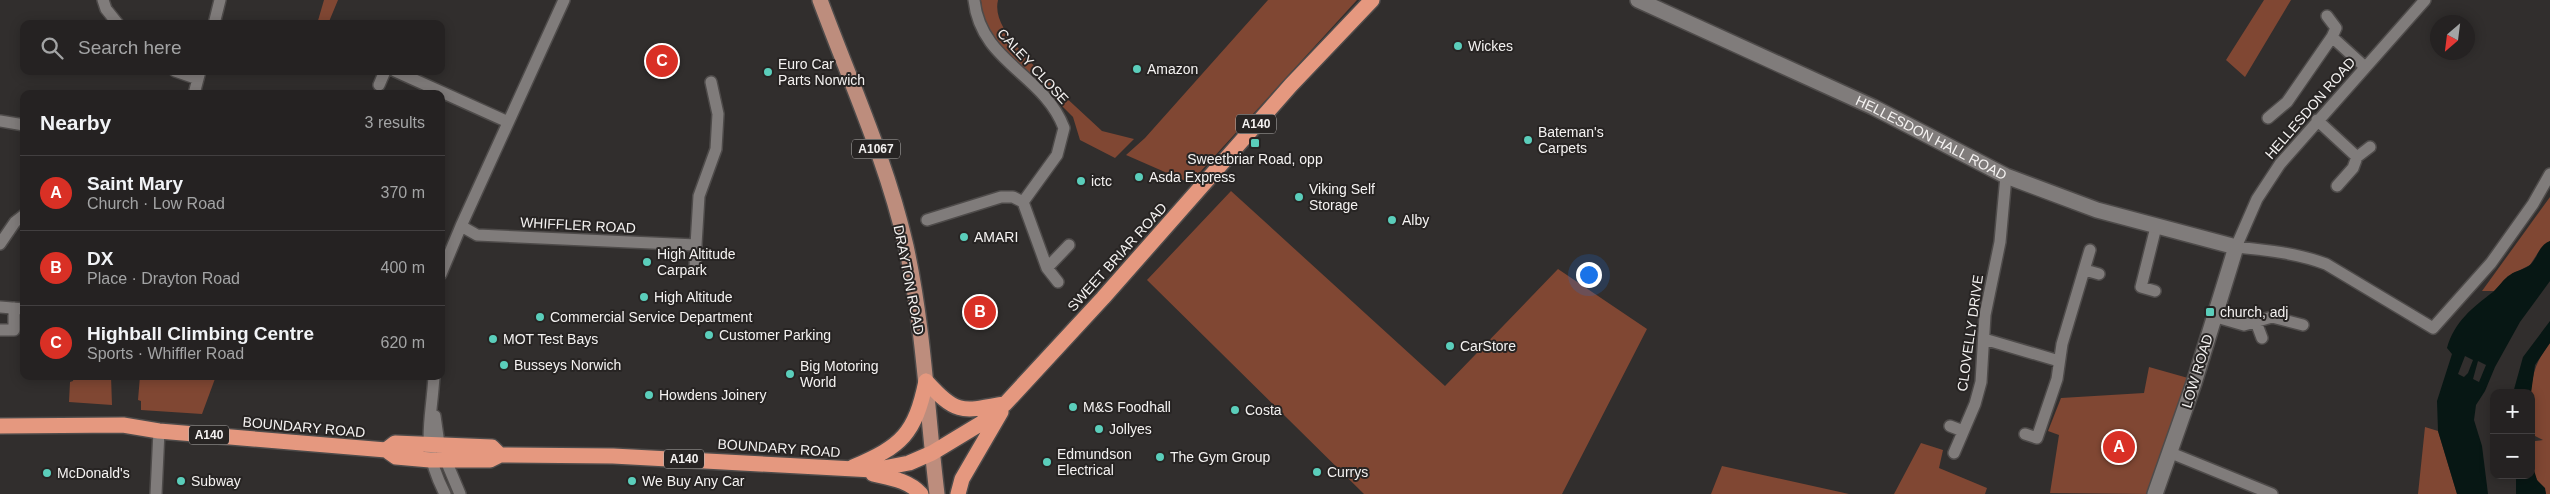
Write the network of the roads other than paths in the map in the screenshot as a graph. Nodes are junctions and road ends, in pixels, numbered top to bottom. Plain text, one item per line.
1 (103, 0) edge
2 (220, 0) edge
3 (564, 0) edge
4 (820, 0) edge
5 (974, 0) edge
6 (1372, 0) edge
7 (1638, 0) edge
8 (2425, 0) edge
9 (2327, 16) dead end
10 (115, 20) edge
11 (215, 20) edge
12 (2338, 29) junction
13 (2365, 67) junction
14 (199, 75) edge
15 (383, 75) edge
16 (404, 75) edge
17 (711, 82) dead end
18 (379, 85) dead end
19 (195, 90) edge
20 (437, 90) edge
21 (445, 94) edge
22 (2268, 118) dead end
23 (2317, 120) junction
24 (0, 121) edge
25 (508, 122) junction
26 (20, 124) edge
27 (2370, 147) dead end
28 (2357, 156) junction
29 (2550, 174) edge
30 (2006, 176) junction
31 (2337, 186) dead end
32 (1023, 202) junction
33 (20, 218) edge
34 (927, 220) dead end
35 (461, 226) junction
36 (2156, 227) junction
37 (0, 244) edge
38 (696, 245) junction
39 (1069, 245) dead end
40 (2236, 247) junction
41 (2090, 250) dead end
42 (445, 264) edge
43 (695, 268) dead end
44 (1047, 268) junction
45 (2084, 270) junction
46 (2099, 274) dead end
47 (1058, 282) dead end
48 (2155, 291) dead end
49 (0, 307) edge
50 (19, 309) edge
51 (2213, 316) junction
52 (2256, 322) junction
53 (2303, 325) dead end
54 (1, 330) dead end
55 (19, 330) edge
56 (1984, 338) junction
57 (2262, 338) dead end
58 (2059, 361) junction
59 (434, 380) edge
60 (926, 381) junction
61 (1005, 404) junction
62 (0, 426) edge
63 (1950, 426) dead end
64 (159, 431) junction
65 (1963, 432) junction
66 (2025, 434) dead end
67 (2037, 438) junction
68 (2049, 442) dead end
69 (434, 443) junction
70 (386, 450) junction
71 (932, 453) junction
72 (1954, 453) dead end
73 (2171, 453) junction
74 (500, 455) junction
75 (446, 459) junction
76 (430, 460) junction
77 (847, 469) junction
78 (156, 494) edge
79 (445, 494) edge
80 (460, 494) edge
81 (921, 494) edge
82 (937, 494) edge
83 (958, 494) edge
84 (2155, 494) edge
85 (2272, 494) edge

1 - 10 street
2 - 11 street
3 - 25 street
4 - 60 main road, DRAYTON ROAD / A1067
5 - 32 street, CALEY CLOSE
6 - 61 highway, SWEET BRIAR ROAD / A140
7 - 30 street, HELLESDON HALL ROAD
8 - 13 street, HELLESDON ROAD
9 - 12 street
12 - 13 street
12 - 22 street
13 - 23 street, HELLESDON ROAD
14 - 19 street
15 - 18 street
16 - 20 street
17 - 38 street
21 - 25 street
23 - 28 street
23 - 40 street, HELLESDON ROAD
24 - 26 street
25 - 35 street
27 - 28 street
28 - 31 street
29 - 40 street
30 - 36 street, HELLESDON HALL ROAD
30 - 56 street, CLOVELLY DRIVE
32 - 34 street
32 - 44 street
33 - 37 street
35 - 38 street, WHIFFLER ROAD
35 - 42 street
36 - 40 street, HELLESDON HALL ROAD
36 - 48 street
38 - 43 street
39 - 44 street
40 - 51 street, LOW ROAD
41 - 45 street
44 - 47 street
45 - 46 street
45 - 58 street
49 - 50 street
50 - 55 street
51 - 52 street
51 - 73 street, LOW ROAD
52 - 53 street
52 - 57 street
54 - 55 street
56 - 58 street
56 - 65 street, CLOVELLY DRIVE
58 - 67 street
59 - 69 street
60 - 61 highway
60 - 71 main road, DRAYTON ROAD / A1067
60 - 77 highway, A140
61 - 71 highway, SWEET BRIAR ROAD / A140
61 - 83 highway, A140
62 - 64 highway, BOUNDARY ROAD / A140
63 - 65 street
64 - 70 highway, BOUNDARY ROAD / A140
64 - 78 street
65 - 72 street, CLOVELLY DRIVE
66 - 67 street
67 - 68 street
69 - 70 highway, BOUNDARY ROAD / A140
69 - 74 highway, BOUNDARY ROAD / A140
69 - 75 street
69 - 76 street
70 - 76 highway, BOUNDARY ROAD / A140
71 - 77 highway, BOUNDARY ROAD / A140
71 - 82 main road, A1067
73 - 84 street, LOW ROAD
73 - 85 street
74 - 75 highway, BOUNDARY ROAD / A140
74 - 77 highway, BOUNDARY ROAD / A140
75 - 76 highway, BOUNDARY ROAD / A140
75 - 80 street
76 - 79 street
77 - 81 highway

